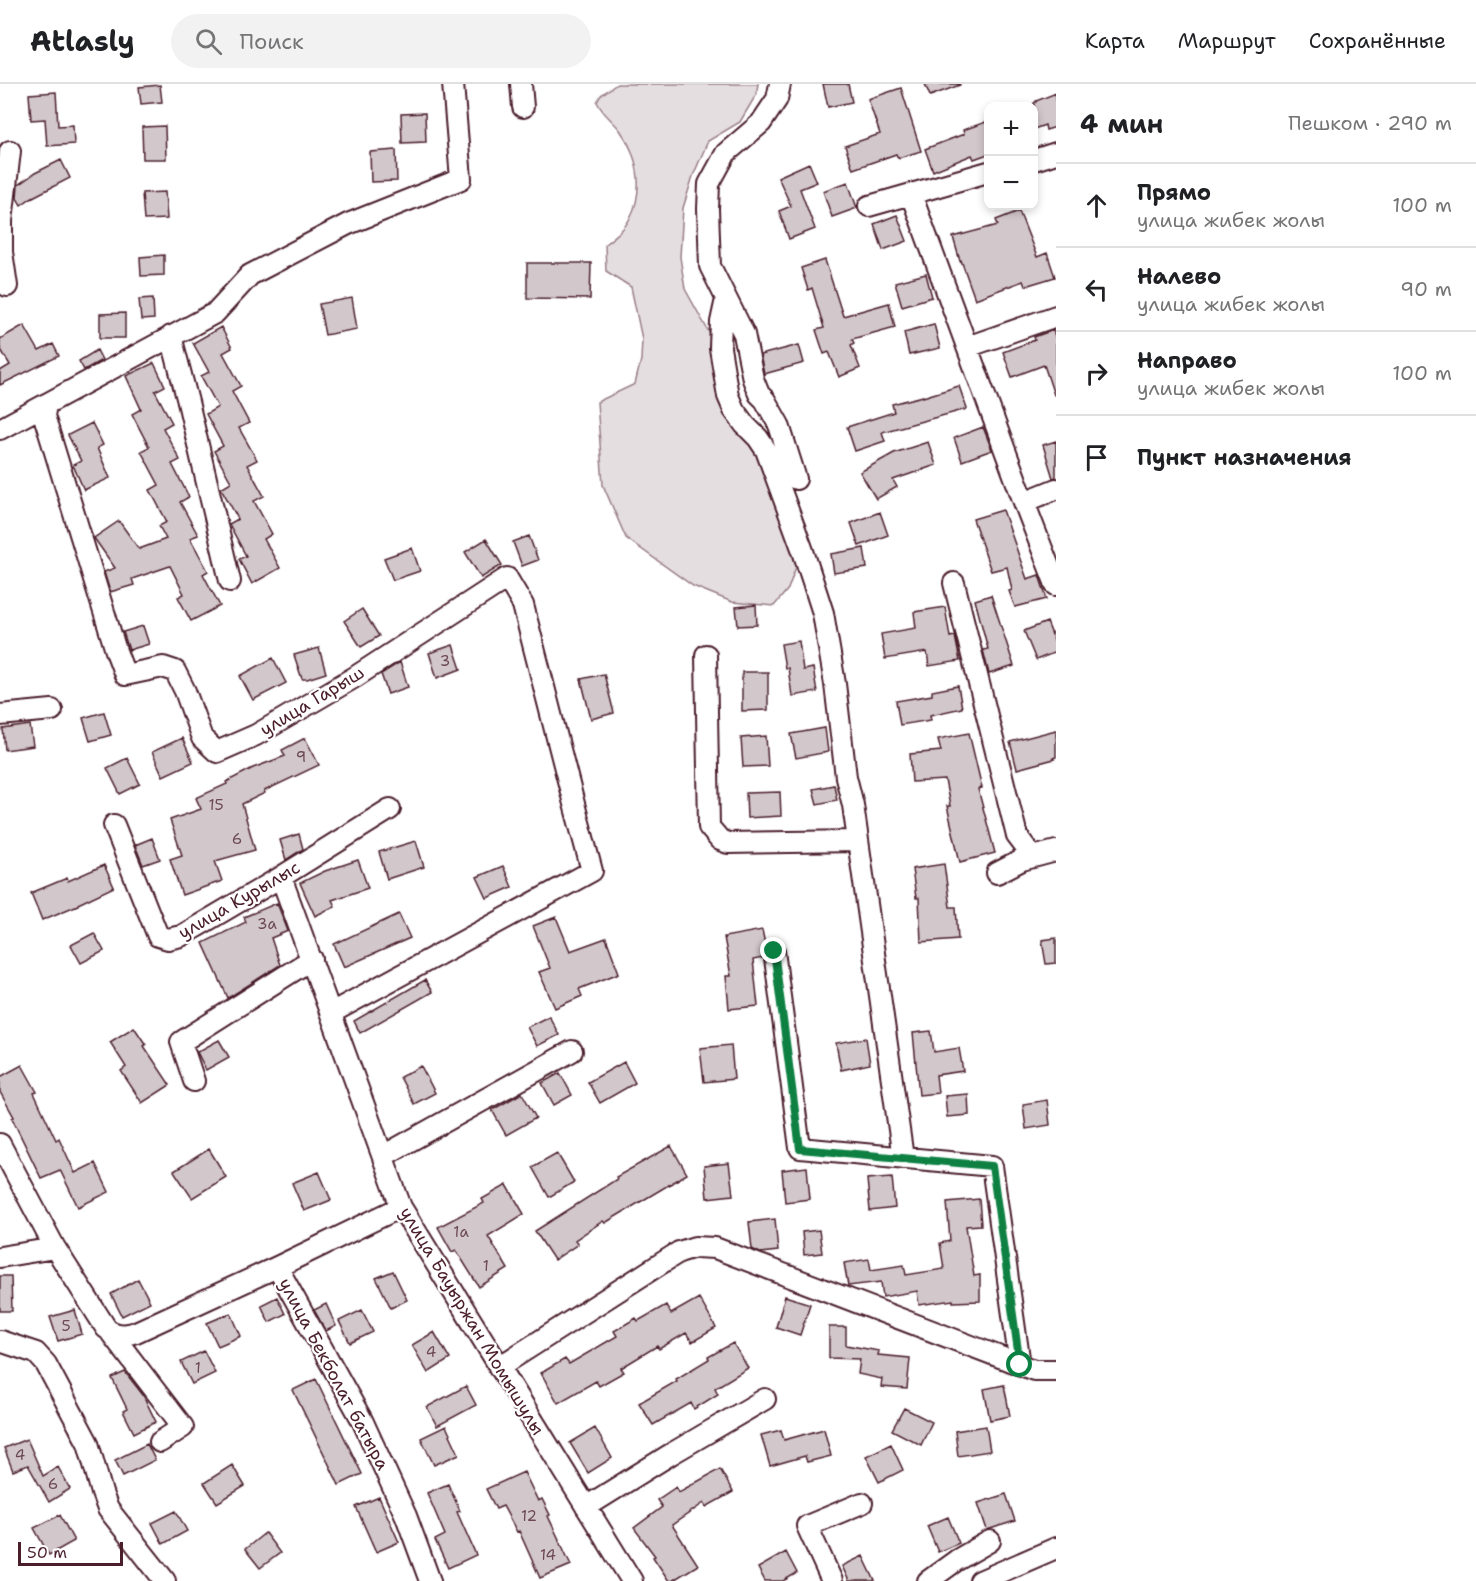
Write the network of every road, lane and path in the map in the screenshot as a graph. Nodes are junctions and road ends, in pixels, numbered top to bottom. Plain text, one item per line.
1 (453, 84) edge
2 (521, 84) edge
3 (780, 84) edge
4 (523, 107) dead end
5 (5, 148) edge
6 (1056, 153) edge
7 (1038, 159) edge
8 (27, 162) dead end
9 (984, 173) edge
10 (910, 194) junction
11 (869, 206) dead end
12 (7, 286) dead end
13 (726, 299) junction
14 (1056, 316) edge
15 (171, 336) junction
16 (967, 347) junction
17 (46, 404) junction
18 (0, 429) edge
19 (796, 479) dead end
20 (1056, 489) edge
21 (1024, 502) junction
22 (230, 581) dead end
23 (954, 584) dead end
24 (1056, 585) edge
25 (706, 655) dead end
26 (51, 710) dead end
27 (0, 716) edge
28 (390, 808) dead end
29 (114, 825) dead end
30 (858, 841) junction
31 (1056, 851) edge
32 (1033, 857) junction
33 (997, 873) dead end
34 (281, 877) junction
35 (774, 951) dead end
36 (312, 959) junction
37 (331, 1013) junction
38 (572, 1051) dead end
39 (194, 1081) dead end
40 (0, 1144) edge
41 (383, 1156) junction
42 (903, 1158) junction
43 (401, 1207) junction
44 (55, 1248) junction
45 (0, 1257) edge
46 (277, 1267) junction
47 (111, 1333) junction
48 (0, 1341) edge
49 (1020, 1365) junction
50 (499, 1367) junction
51 (1056, 1370) edge
52 (765, 1399) dead end
53 (160, 1442) dead end
54 (862, 1503) dead end
55 (586, 1507) junction
56 (990, 1540) dead end
57 (1056, 1548) edge
58 (165, 1581) edge
59 (430, 1581) edge
60 (632, 1581) edge
61 (832, 1581) edge
62 (928, 1581) edge
63 (980, 1581) edge

1 - 15 street
2 - 4 street
3 - 13 street
5 - 8 street
5 - 12 street
6 - 7 street
9 - 10 street
10 - 11 street
10 - 16 street
13 - 19 street
13 - 30 street
14 - 16 street
15 - 17 street
15 - 22 street
16 - 21 street
17 - 18 street
17 - 37 street, улица Гарыш
20 - 21 street
21 - 24 street
23 - 32 street
25 - 30 street
26 - 27 street
28 - 34 street, улица Курылыс
29 - 34 street, улица Курылыс
30 - 42 street
31 - 32 street
32 - 33 street
34 - 36 street, улица Бауыржан Момышулы
35 - 42 street
36 - 37 street, улица Бауыржан Момышулы
36 - 39 street
37 - 41 street, улица Бауыржан Момышулы
38 - 41 street
40 - 44 street
41 - 43 street, улица Бауыржан Момышулы
42 - 49 street
43 - 46 street
43 - 50 street, улица Бауыржан Момышулы
44 - 45 street
44 - 47 street
46 - 47 street
46 - 59 street, улица Бекболат батыра
47 - 53 street
48 - 58 street
49 - 50 street
49 - 51 street
50 - 55 street, улица Бауыржан Момышулы
52 - 55 street
54 - 61 street
55 - 60 street, улица Бауыржан Момышулы
56 - 62 street
57 - 63 street

